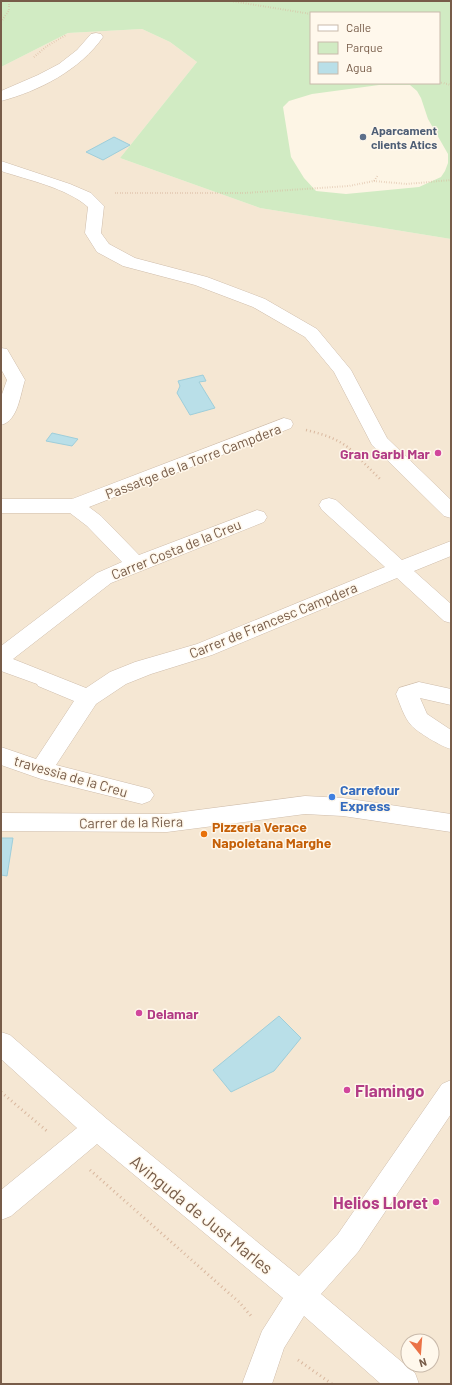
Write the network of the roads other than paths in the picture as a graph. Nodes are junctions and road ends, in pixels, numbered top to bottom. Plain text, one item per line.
1 (96, 37) dead end
2 (1, 96) edge
3 (1, 166) edge
4 (1, 353) edge
5 (8, 381) edge
6 (1, 419) edge
7 (284, 424) road end
8 (329, 505) dead end
9 (1, 506) edge
10 (74, 506) junction
11 (451, 511) edge
12 (257, 517) dead end
13 (451, 548) edge
14 (136, 564) junction
15 (398, 569) junction
16 (451, 616) edge
17 (1, 657) edge
18 (1, 663) edge
19 (451, 697) edge
20 (88, 698) junction
21 (451, 741) edge
22 (1, 756) edge
23 (41, 770) junction
24 (142, 795) dead end
25 (1, 822) edge
26 (451, 823) edge
27 (1, 1043) edge
28 (451, 1092) edge
29 (97, 1128) junction
30 (1, 1207) edge
31 (302, 1295) junction
32 (257, 1384) edge
33 (404, 1384) edge

1 - 2 street
3 - 11 street
4 - 5 street
5 - 6 street
7 - 10 street, Passatge de la Torre Campdera
8 - 15 street
9 - 10 street, Passatge de la Torre Campdera
10 - 14 street
12 - 14 street, Carrer Costa de la Creu
13 - 15 street, Carrer de Francesc Campdera
14 - 17 street, Carrer Costa de la Creu
15 - 16 street
15 - 20 street, Carrer de Francesc Campdera
18 - 20 street
19 - 21 street
20 - 23 street, Carrer de Francesc Campdera
22 - 23 street, travessia de la Creu
23 - 24 street, travessia de la Creu
25 - 26 street, Carrer de la Riera
27 - 29 street, Avinguda de Just Marles
28 - 31 street
29 - 30 street
29 - 31 street, Avinguda de Just Marles
31 - 32 street
31 - 33 street, Avinguda de Just Marles

